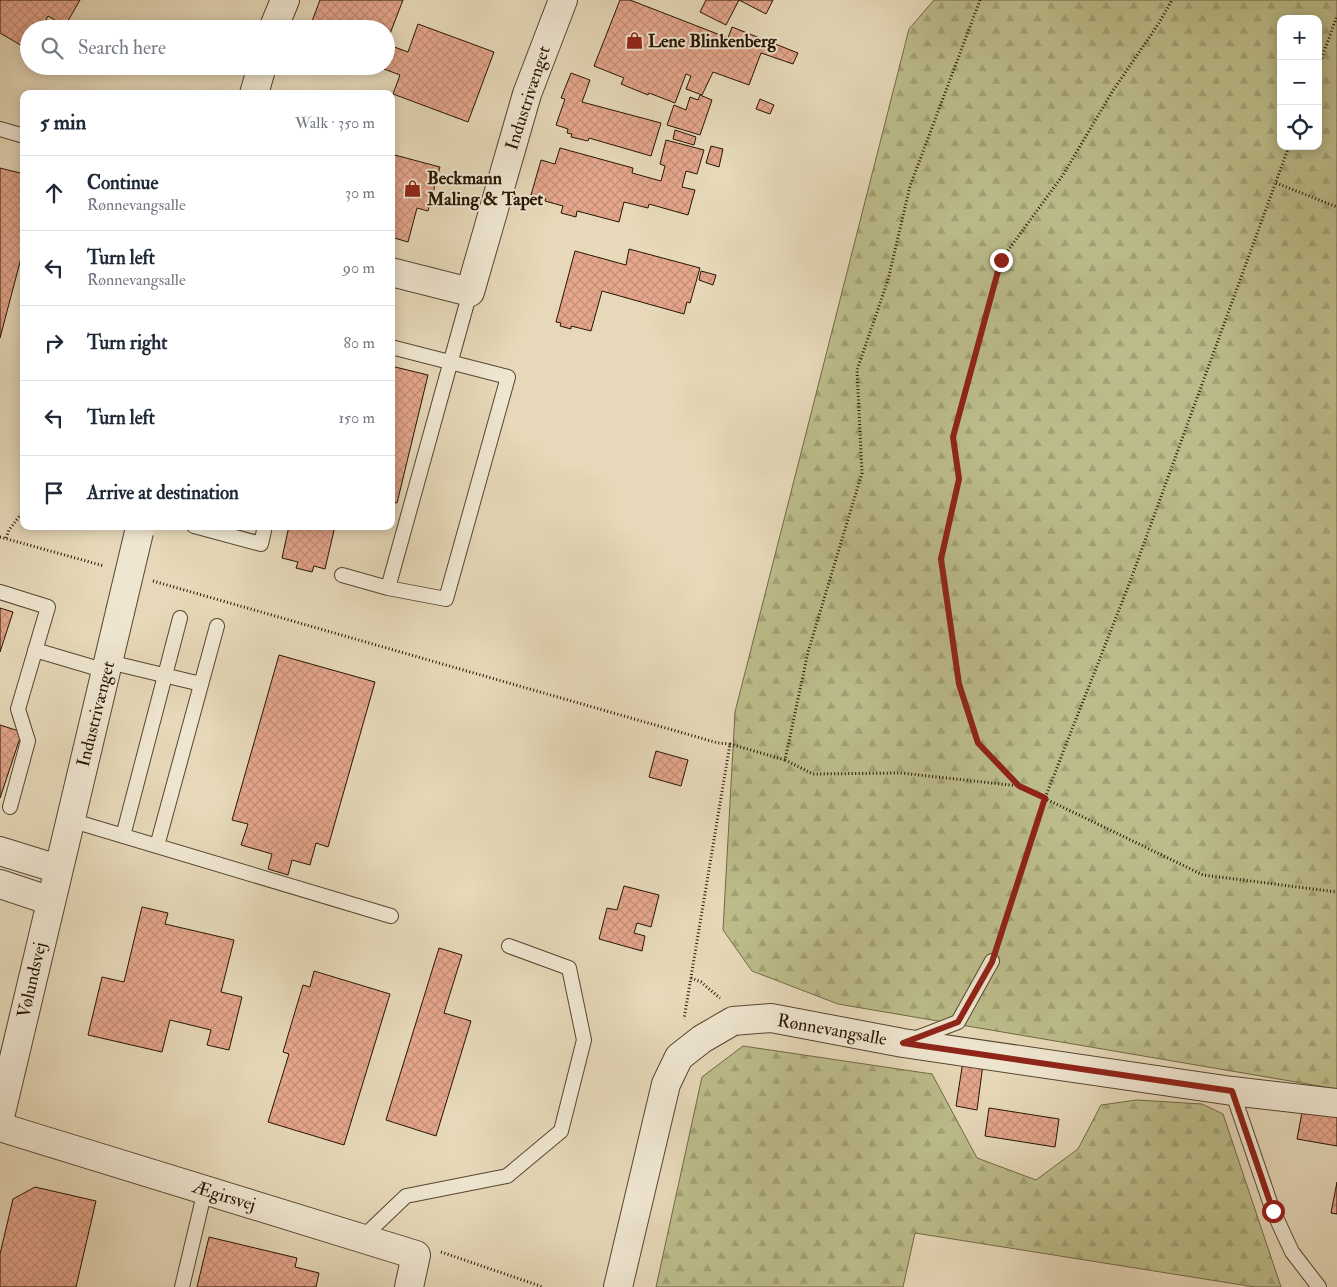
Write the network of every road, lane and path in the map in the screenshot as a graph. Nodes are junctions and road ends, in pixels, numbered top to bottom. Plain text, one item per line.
1 (284, 0) edge
2 (563, 0) edge
3 (980, 0) edge
4 (1172, 0) edge
5 (1337, 16) edge
6 (276, 20) edge
7 (1321, 60) edge
8 (259, 75) edge
9 (255, 90) edge
10 (0, 130) edge
11 (20, 135) edge
12 (1288, 150) edge
13 (1276, 183) junction
14 (1337, 208) edge
15 (395, 273) edge
16 (470, 292) junction
17 (395, 348) edge
18 (450, 361) junction
19 (20, 515) edge
20 (140, 530) edge
21 (209, 530) edge
22 (264, 530) edge
23 (0, 537) edge
24 (6, 538) junction
25 (108, 568) dead end
26 (342, 575) dead end
27 (146, 579) dead end
28 (388, 588) junction
29 (0, 592) edge
30 (180, 618) dead end
31 (217, 626) dead end
32 (35, 650) junction
33 (107, 666) junction
34 (165, 675) junction
35 (201, 684) junction
36 (730, 744) junction
37 (785, 760) junction
38 (1019, 786) junction
39 (1045, 798) junction
40 (10, 807) dead end
41 (70, 820) junction
42 (123, 836) junction
43 (156, 846) junction
44 (0, 851) edge
45 (58, 869) junction
46 (0, 884) edge
47 (1337, 892) edge
48 (50, 901) junction
49 (391, 916) dead end
50 (509, 946) dead end
51 (992, 962) joint
52 (903, 1043) junction
53 (679, 1057) junction
54 (1232, 1091) junction
55 (1337, 1102) edge
56 (0, 1117) edge
57 (0, 1127) edge
58 (205, 1190) junction
59 (361, 1238) junction
60 (416, 1255) junction
61 (182, 1287) edge
62 (409, 1287) edge
63 (544, 1287) edge
64 (618, 1287) edge
65 (1319, 1287) edge

1 - 6 street
2 - 16 street, Industrivænget
3 - 37 path
4 - 38 path
5 - 7 path
8 - 9 street
10 - 11 lane
12 - 13 path
13 - 14 path
13 - 39 path
15 - 16 street
16 - 18 lane
17 - 18 lane
18 - 28 lane
18 - 28 lane
19 - 24 path
20 - 33 street, Industrivænget, bridge
21 - 22 lane
23 - 24 path
24 - 25 path
26 - 28 lane
27 - 36 path
29 - 32 lane
30 - 34 lane
31 - 35 lane
32 - 33 lane
32 - 40 lane
33 - 34 lane
33 - 41 street, Industrivænget
34 - 35 lane
34 - 42 lane
35 - 43 lane
36 - 37 path
36 - 53 path
37 - 38 path
38 - 39 path
39 - 47 path
39 - 51 path
41 - 42 lane
41 - 45 street, Industrivænget
42 - 43 lane
43 - 49 lane
44 - 45 street
45 - 48 street, Industrivænget
46 - 48 street
48 - 56 street, Vølundsvej
50 - 59 lane
51 - 52 lane
52 - 53 street, Rønnevangsalle
52 - 54 street, Rønnevangsalle
53 - 64 street, Rønnevangsalle
54 - 55 street, Rønnevangsalle
54 - 65 lane
57 - 58 street, Ægirsvej
58 - 59 street, Ægirsvej
58 - 61 lane
59 - 60 street, Ægirsvej
60 - 62 street
60 - 63 path

